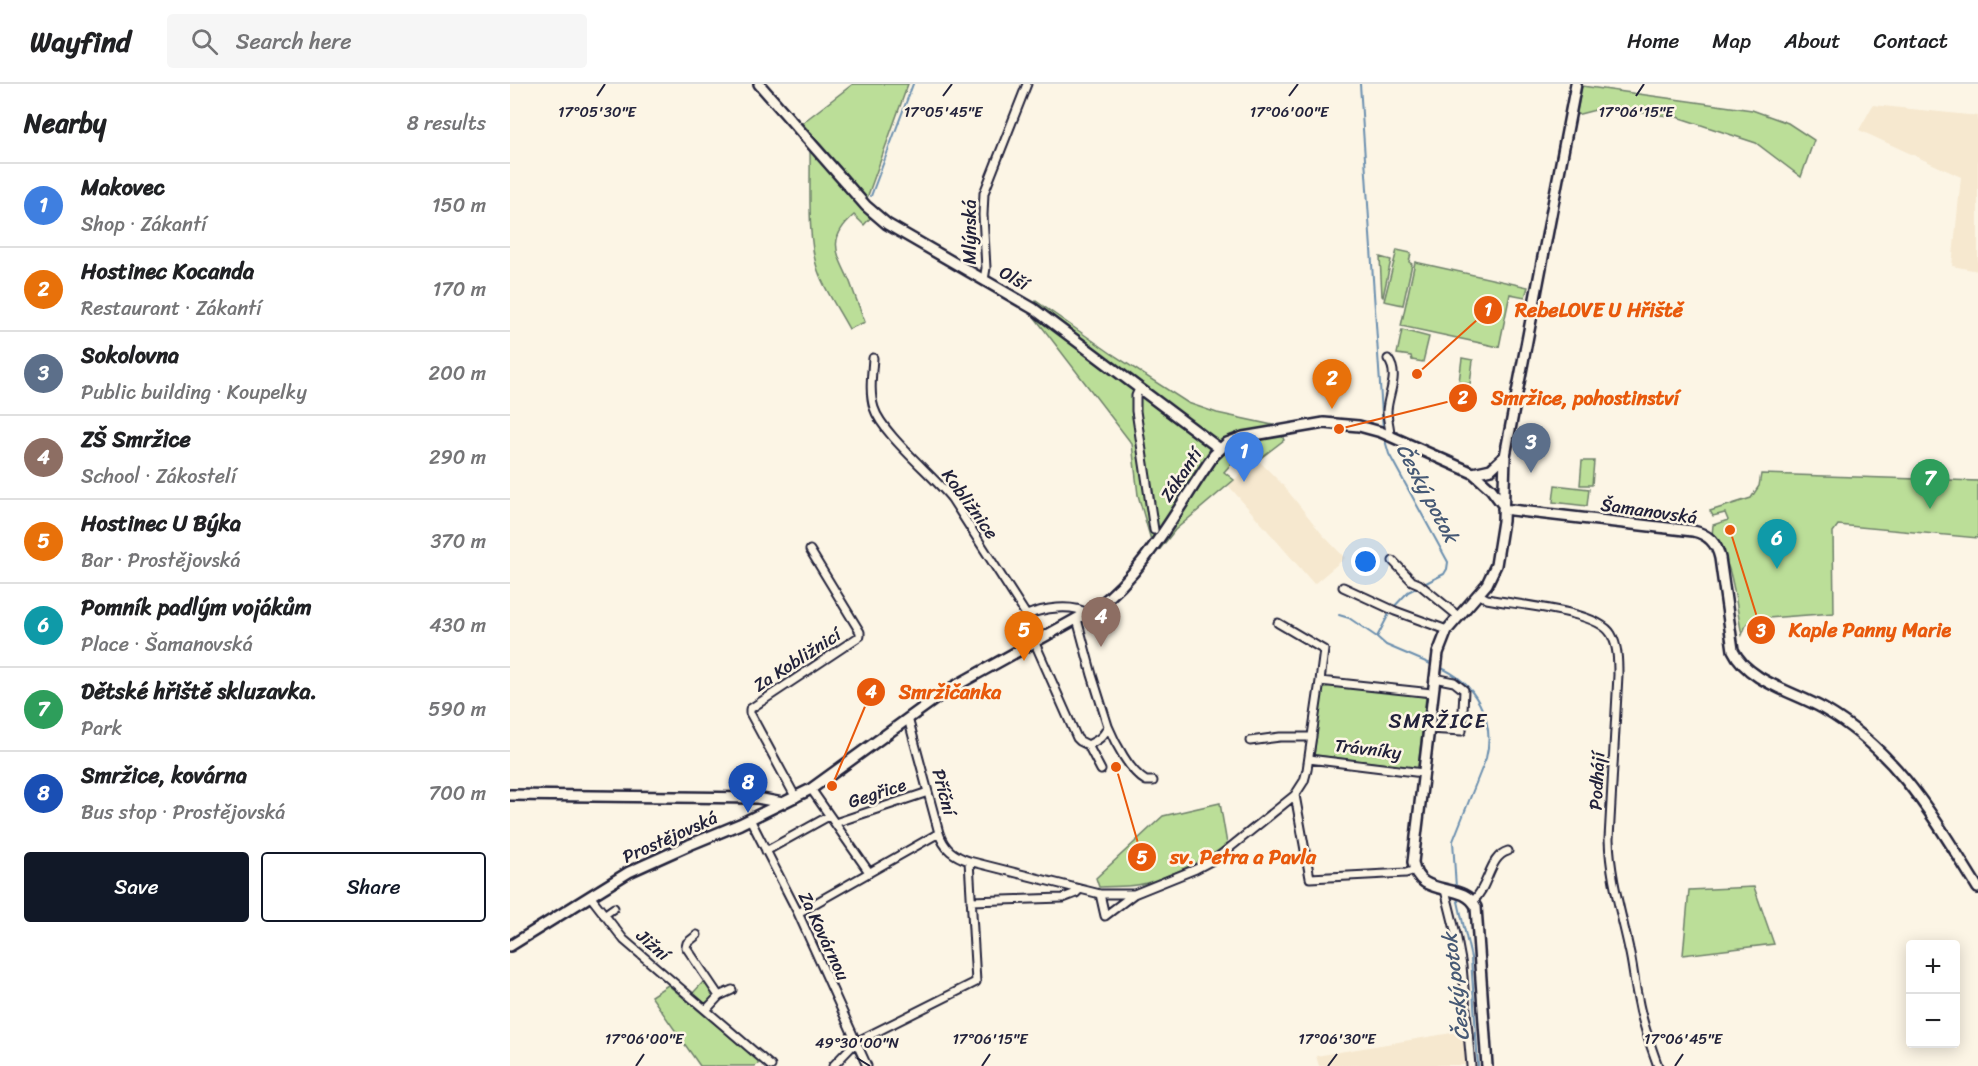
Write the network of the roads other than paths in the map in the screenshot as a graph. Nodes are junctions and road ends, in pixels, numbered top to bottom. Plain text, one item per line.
1 (759, 84) edge
2 (1027, 84) edge
3 (1576, 84) edge
4 (984, 280) junction
5 (873, 358) dead end
6 (1388, 359) dead end
7 (1139, 389) junction
8 (1389, 435) junction
9 (1220, 448) junction
10 (1505, 456) junction
11 (1473, 472) junction
12 (1503, 507) junction
13 (1154, 530) dead end
14 (810, 550) dead end
15 (1393, 561) dead end
16 (1343, 587) dead end
17 (1478, 594) junction
18 (1087, 613) junction
19 (1027, 615) junction
20 (1458, 616) junction
21 (1077, 618) junction
22 (1278, 622) dead end
23 (1447, 630) junction
24 (1038, 639) junction
25 (1435, 676) junction
26 (1320, 681) junction
27 (1432, 693) junction
28 (908, 718) junction
29 (1108, 726) junction
30 (1428, 729) junction
31 (1312, 737) junction
32 (1250, 741) dead end
33 (1088, 745) junction
34 (1309, 759) junction
35 (1101, 770) dead end
36 (1423, 773) junction
37 (1153, 781) dead end
38 (811, 789) junction
39 (928, 792) junction
40 (510, 795) edge
41 (1295, 795) junction
42 (796, 798) junction
43 (783, 803) junction
44 (829, 816) junction
45 (750, 819) junction
46 (835, 823) junction
47 (939, 833) junction
48 (765, 851) junction
49 (1508, 851) dead end
50 (969, 861) junction
51 (1415, 870) junction
52 (869, 872) junction
53 (1978, 888) edge
54 (1080, 889) junction
55 (1448, 890) junction
56 (1100, 894) junction
57 (1134, 894) junction
58 (590, 896) junction
59 (971, 901) junction
60 (1473, 901) junction
61 (614, 908) dead end
62 (798, 913) junction
63 (604, 915) junction
64 (697, 935) dead end
65 (510, 946) edge
66 (732, 990) dead end
67 (719, 996) junction
68 (706, 1010) junction
69 (856, 1042) junction
70 (766, 1065) edge
71 (833, 1066) edge
72 (867, 1066) edge
73 (1471, 1066) edge
74 (1487, 1066) edge
75 (1658, 1066) edge

1 - 4 street, Olší
2 - 4 street, Mlýnská
3 - 10 street, Trávníky
4 - 7 street, Olší
5 - 19 street, Kobližnice
6 - 8 street
7 - 9 street, Olší
7 - 13 street
8 - 9 street, Zákantí
8 - 11 street, Zákantí
9 - 18 street, Zákantí
10 - 11 street
10 - 12 street, Trávníky
11 - 12 street
12 - 17 street, Trávníky
12 - 53 street, Šamanovská
14 - 42 street, Za Kobližnicí
15 - 20 street
16 - 23 street
17 - 20 street, Trávníky
17 - 75 street, Podhájí
18 - 19 street
18 - 21 street, Prostějovská
19 - 24 street, Kobližnice
20 - 23 street, Trávníky
21 - 24 street, Prostějovská
21 - 29 street
22 - 26 street, Trávníky
23 - 25 street, Trávníky
24 - 28 street, Prostějovská
24 - 33 street, Kobližnice
25 - 27 street, Trávníky
25 - 30 street
26 - 27 street
26 - 31 street, Trávníky
27 - 30 street, Trávníky
28 - 38 street, Prostějovská
28 - 39 street, Příční
29 - 33 street
29 - 37 street
30 - 36 street, Trávníky
31 - 32 street
31 - 34 street, Trávníky
33 - 35 street, Kobližnice
34 - 36 street, Trávníky
34 - 41 street, Trávníky
36 - 51 street, Trávníky
38 - 42 street, Prostějovská
38 - 44 street, Gegřice
39 - 46 street, Gegřice
39 - 47 street, Příční
40 - 43 street
41 - 51 street
41 - 57 street
42 - 43 street, Prostějovská
43 - 45 street, Prostějovská
44 - 46 street, Gegřice
44 - 48 street, Gegřice
45 - 48 street, Za Kovárnou
45 - 58 street, Prostějovská
46 - 52 street, Gegřice
47 - 50 street, Příční
47 - 52 street
48 - 62 street, Za Kovárnou
49 - 60 street
50 - 54 street, Příční
50 - 59 street
51 - 55 street
52 - 62 street
54 - 56 street, Příční
54 - 59 street
55 - 60 street
55 - 73 street
56 - 57 street, Příční
56 - 57 street
58 - 63 street, Jižní
58 - 65 street, Prostějovská
59 - 69 street
60 - 74 street
61 - 63 street
62 - 69 street, Za Kovárnou
63 - 68 street, Jižní
64 - 67 street, Jižní
66 - 67 street
67 - 68 street
68 - 70 street, Jižní
69 - 71 street
69 - 72 street, Za Kovárnou

